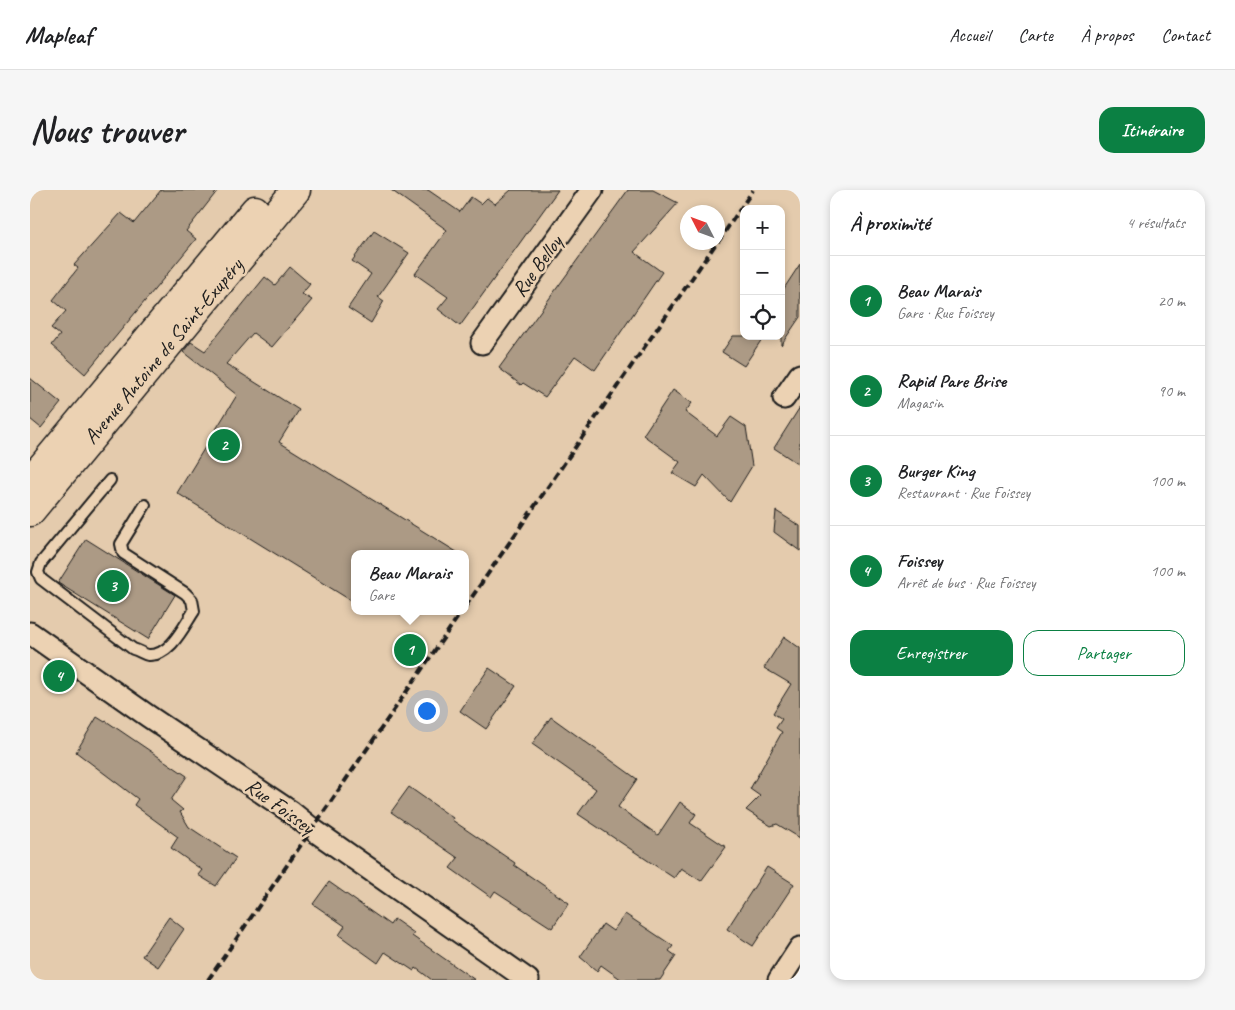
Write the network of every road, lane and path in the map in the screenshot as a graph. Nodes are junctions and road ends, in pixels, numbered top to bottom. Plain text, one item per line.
1 (272, 190) edge
2 (296, 190) edge
3 (592, 190) edge
4 (482, 343) dead end
5 (800, 375) edge
6 (784, 398) dead end
7 (110, 480) dead end
8 (30, 481) edge
9 (145, 505) dead end
10 (30, 512) edge
11 (30, 634) edge
12 (800, 948) edge
13 (528, 980) edge
14 (779, 980) edge

1 - 8 main road, Avenue Antoine de Saint-Exupéry
2 - 10 main road, Avenue Antoine de Saint-Exupéry
3 - 4 street, Rue Belloy
5 - 6 street
7 - 9 lane
11 - 13 street, Rue Foissey
12 - 14 street

